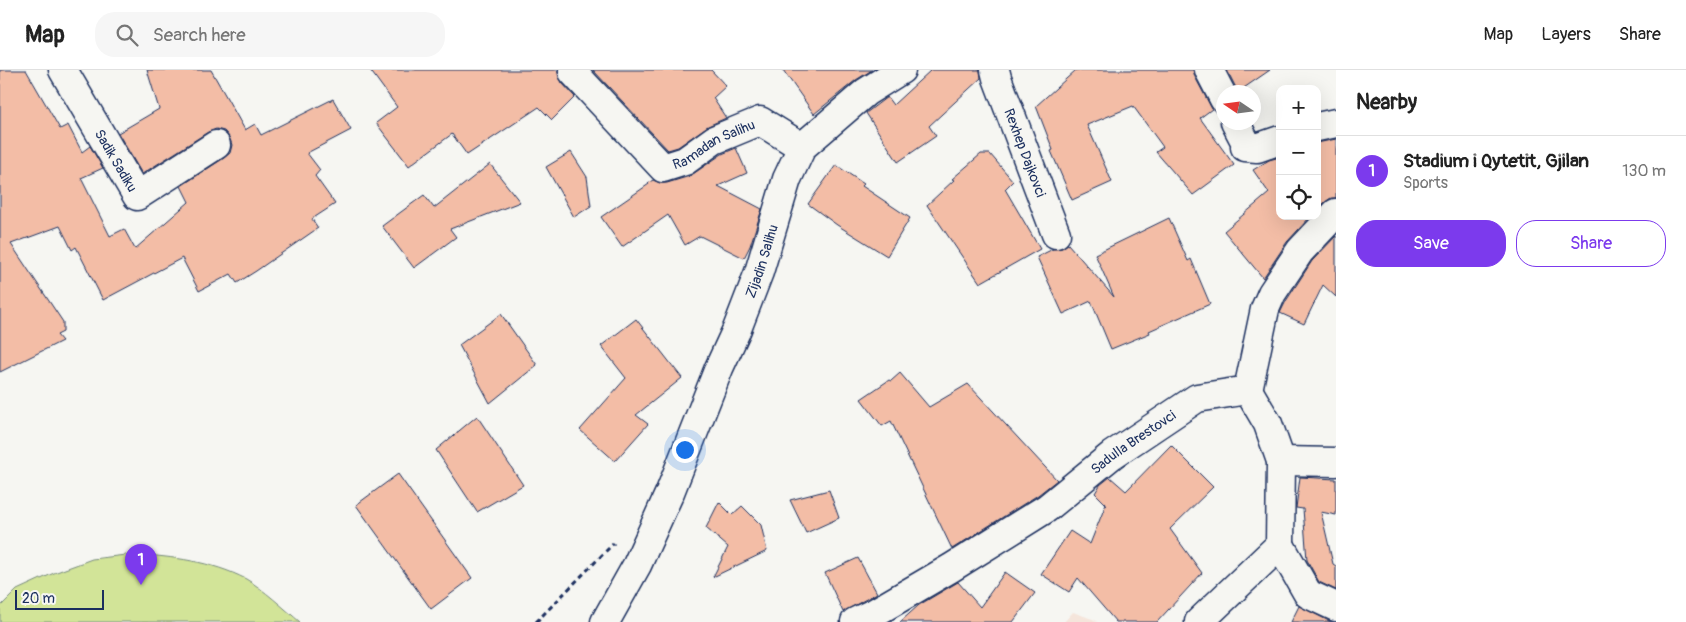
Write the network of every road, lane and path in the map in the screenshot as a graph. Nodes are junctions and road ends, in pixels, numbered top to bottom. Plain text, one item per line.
1 (63, 70) edge
2 (574, 70) edge
3 (901, 70) edge
4 (996, 70) edge
5 (1208, 70) edge
6 (1216, 85) edge
7 (1336, 123) edge
8 (1321, 126) edge
9 (1239, 130) edge
10 (1276, 141) edge
11 (216, 145) dead end
12 (802, 146) junction
13 (1336, 213) edge
14 (1056, 234) dead end
15 (1248, 390) junction
16 (1281, 461) junction
17 (1336, 462) edge
18 (617, 540) dead end
19 (1280, 545) junction
20 (1336, 607) edge
21 (536, 622) edge
22 (605, 622) edge
23 (856, 622) edge
24 (1199, 622) edge

1 - 11 street, Sadik Sadiku
2 - 12 street, Ramadan Salihu
3 - 12 street, Zijadin Salihu
4 - 14 street, Rexhep Dajkovci
5 - 6 street
7 - 8 street
9 - 10 street
12 - 22 street, Zijadin Salihu
13 - 15 street
15 - 16 street
15 - 23 street, Sadulla Brestovci
16 - 17 street
16 - 19 street
18 - 21 path
19 - 20 street
19 - 24 street

